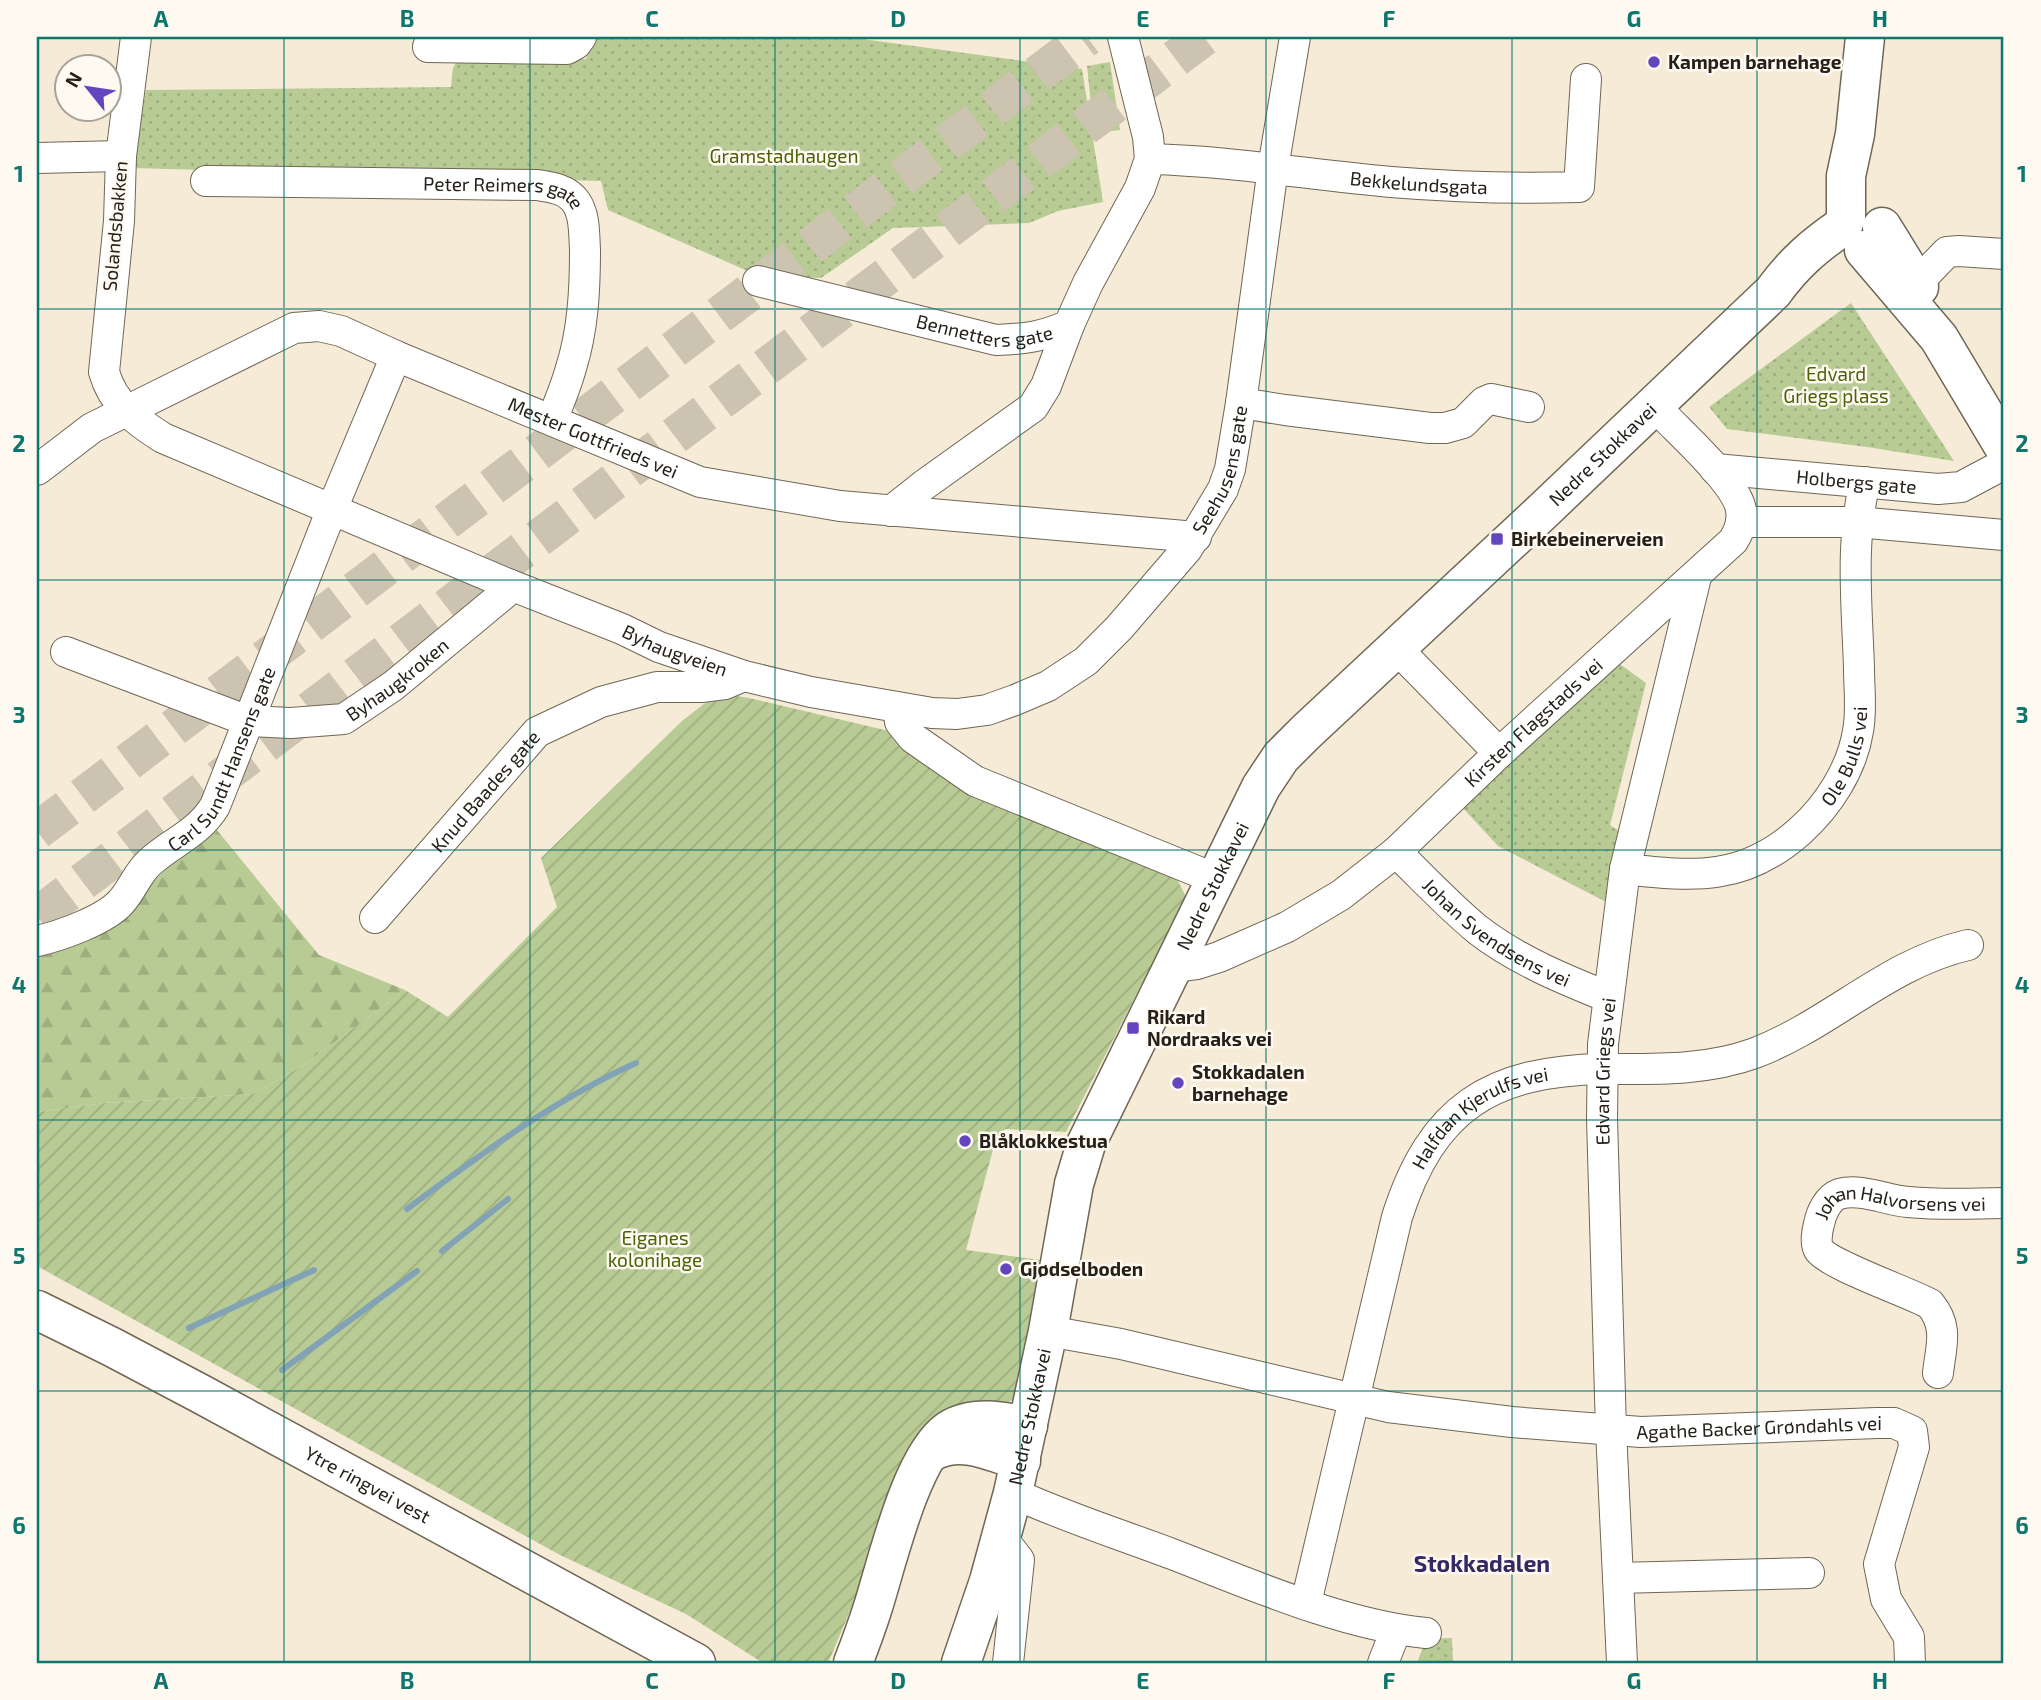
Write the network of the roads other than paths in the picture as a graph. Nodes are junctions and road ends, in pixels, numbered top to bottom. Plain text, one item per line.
1 (136, 37) edge
2 (1124, 37) edge
3 (1295, 37) edge
4 (1865, 37) edge
5 (574, 43) edge
6 (428, 47) dead end
7 (1586, 79) dead end
8 (121, 156) junction
9 (37, 158) edge
10 (1150, 159) junction
11 (1273, 169) junction
12 (206, 181) dead end
13 (1860, 230) junction
14 (2004, 254) edge
15 (1929, 270) junction
16 (758, 282) dead end
17 (1069, 325) junction
18 (1938, 338) junction
19 (396, 356) junction
20 (1241, 403) junction
21 (1654, 405) junction
22 (1529, 407) dead end
23 (125, 411) junction
24 (552, 419) junction
25 (1999, 459) edge
26 (1715, 469) junction
27 (37, 470) edge
28 (1865, 482) junction
29 (332, 509) junction
30 (891, 511) junction
31 (1741, 522) junction
32 (1857, 522) junction
33 (2004, 536) edge
34 (1196, 537) junction
35 (1696, 577) junction
36 (508, 584) junction
37 (66, 652) dead end
38 (1405, 657) dead end
39 (744, 676) junction
40 (898, 708) junction
41 (248, 721) junction
42 (1499, 753) junction
43 (1396, 852) junction
44 (1625, 869) junction
45 (1216, 879) junction
46 (374, 918) dead end
47 (37, 941) edge
48 (1968, 945) dead end
49 (1173, 967) junction
50 (1608, 996) junction
51 (1601, 1069) junction
52 (2004, 1203) edge
53 (37, 1310) edge
54 (1048, 1331) junction
55 (1938, 1373) dead end
56 (1353, 1400) junction
57 (1611, 1430) junction
58 (1021, 1460) junction
59 (1002, 1538) junction
60 (892, 1545) junction
61 (1809, 1573) dead end
62 (1618, 1578) junction
63 (1306, 1603) junction
64 (621, 1624) junction
65 (666, 1663) edge
66 (696, 1663) edge
67 (844, 1663) edge
68 (853, 1663) edge
69 (961, 1663) edge
70 (1008, 1663) edge
71 (1383, 1663) edge
72 (1622, 1663) edge
73 (1910, 1663) edge

1 - 8 street, Solandsbakken
2 - 10 street
3 - 11 street, Seehusens gate
4 - 13 main road
5 - 6 street
7 - 11 street, Bekkelundsgata
8 - 9 street
8 - 23 street, Solandsbakken
10 - 11 street, Bekkelundsgata
10 - 17 street, Bennetters gate
11 - 20 street, Seehusens gate
12 - 24 street, Peter Reimers gate
13 - 15 main road
13 - 18 main road
13 - 21 main road, Nedre Stokkavei
14 - 15 street
15 - 18 main road
16 - 17 street, Bennetters gate
17 - 30 street
18 - 25 main road
19 - 23 street, Mester Gottfrieds vei
19 - 24 street, Mester Gottfrieds vei
19 - 29 street, Carl Sundt Hansens gate
20 - 22 street
20 - 34 street, Seehusens gate
21 - 26 street
21 - 45 main road, Nedre Stokkavei
23 - 27 street, Mester Gottfrieds vei
23 - 29 street, Byhaugveien
24 - 30 street, Mester Gottfrieds vei
25 - 28 street, Holbergs gate
26 - 28 street, Holbergs gate
26 - 31 street
28 - 32 street, Ole Bulls vei
29 - 36 street, Byhaugveien
29 - 41 street, Carl Sundt Hansens gate
30 - 34 street, Mester Gottfrieds vei
31 - 32 street, Holbergs gate
31 - 35 street, Kirsten Flagstads vei
32 - 33 street, Holbergs gate
32 - 44 street, Ole Bulls vei
34 - 40 street, Seehusens gate
35 - 42 street, Kirsten Flagstads vei
35 - 44 street, Edvard Griegs vei
36 - 39 street, Byhaugveien
36 - 41 street, Byhaugkroken
37 - 41 street, Byhaugkroken
38 - 42 street
39 - 40 street, Byhaugveien
39 - 46 street, Knud Baades gate
40 - 45 street
41 - 47 street, Carl Sundt Hansens gate
42 - 43 street, Kirsten Flagstads vei
43 - 49 street, Kirsten Flagstads vei
43 - 50 street, Johan Svendsens vei
44 - 50 street, Edvard Griegs vei
45 - 49 main road, Nedre Stokkavei
48 - 51 street, Halfdan Kjerulfs vei
49 - 54 main road, Nedre Stokkavei
50 - 51 street, Edvard Griegs vei
51 - 56 street, Halfdan Kjerulfs vei
51 - 57 street, Edvard Griegs vei
52 - 55 street, Johan Halvorsens vei
53 - 64 main road, Ytre ringvei vest
54 - 56 street
54 - 58 main road, Nedre Stokkavei
56 - 57 street
56 - 63 street, Halfdan Kjerulfs vei
57 - 62 street, Edvard Griegs vei
57 - 73 street, Agathe Backer Grøndahls vei
58 - 59 main road, Nedre Stokkavei
58 - 60 main road
58 - 63 street
59 - 69 main road, Nedre Stokkavei
59 - 70 street
60 - 67 main road
60 - 68 main road
61 - 62 street
62 - 72 street, Edvard Griegs vei
63 - 71 street
64 - 65 main road
64 - 66 main road, Ytre ringvei vest

